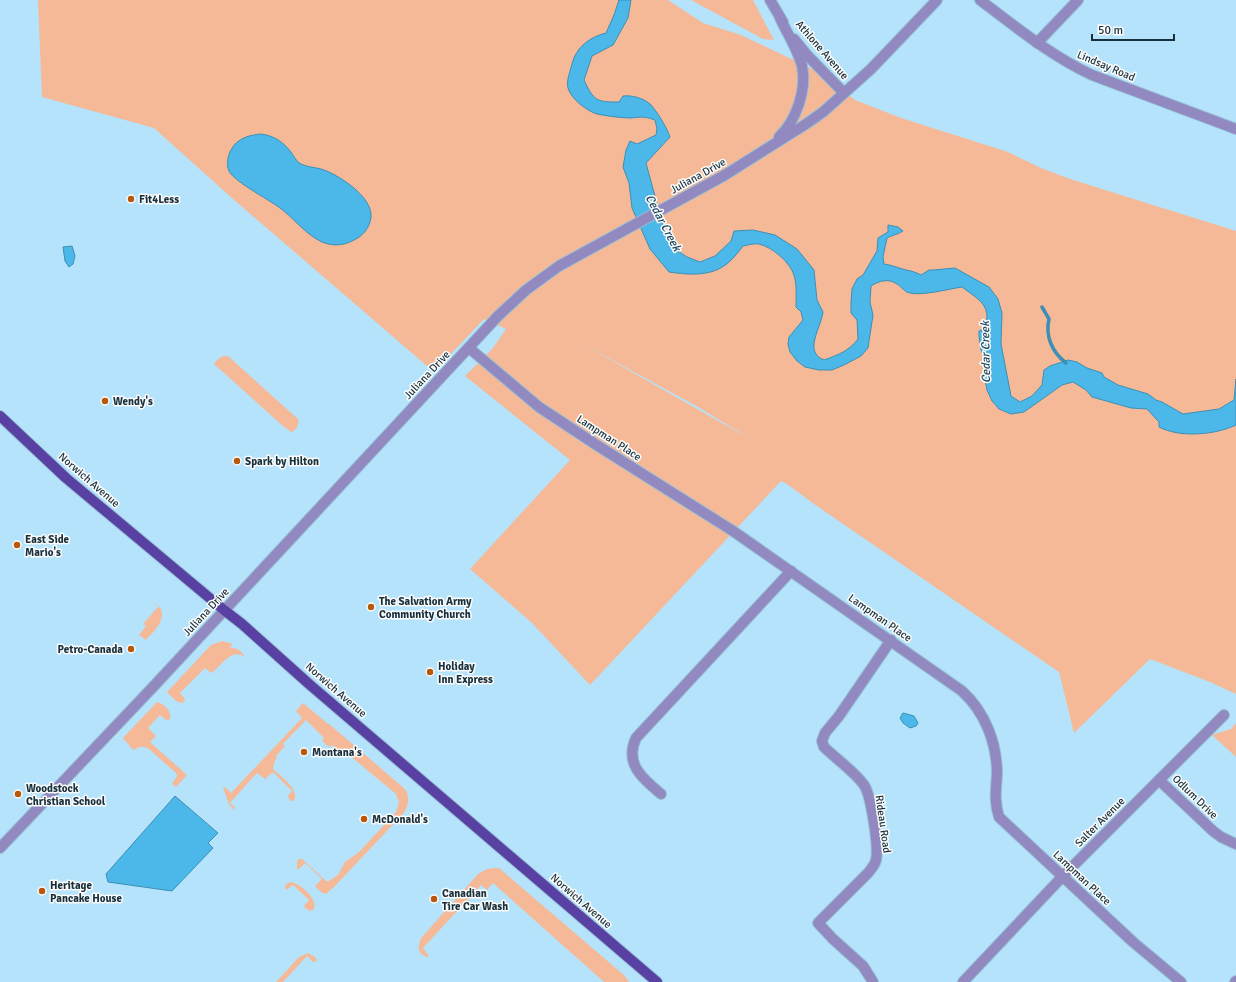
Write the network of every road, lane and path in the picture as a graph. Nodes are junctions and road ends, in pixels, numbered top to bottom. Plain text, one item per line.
1 (770, 0) edge
2 (937, 0) edge
3 (980, 0) edge
4 (1078, 0) edge
5 (780, 18) junction
6 (1037, 42) junction
7 (844, 93) junction
8 (1236, 129) edge
9 (761, 153) junction
10 (469, 348) junction
11 (0, 416) edge
12 (791, 571) junction
13 (224, 610) junction
14 (892, 640) junction
15 (1224, 715) dead end
16 (1160, 780) junction
17 (661, 794) dead end
18 (1236, 844) edge
19 (0, 848) edge
20 (1063, 876) junction
21 (968, 980) edge
22 (657, 982) edge
23 (873, 982) edge
24 (1181, 982) edge

1 - 5 street, Athlone Avenue
2 - 7 street, Juliana Drive
3 - 6 street, Lindsay Road
4 - 6 street
5 - 7 street, Athlone Avenue
5 - 9 street
6 - 8 street, Lindsay Road
7 - 9 street, Juliana Drive
9 - 10 street, Juliana Drive
10 - 12 street, Lampman Place
10 - 13 street, Juliana Drive
11 - 13 main road, Norwich Avenue
12 - 14 street, Lampman Place
12 - 17 street
13 - 19 street, Juliana Drive
13 - 22 main road, Norwich Avenue
14 - 20 street, Lampman Place
14 - 23 street, Rideau Road
15 - 16 street, Salter Avenue
16 - 18 street, Odlum Drive
16 - 20 street, Salter Avenue
20 - 21 street, Salter Avenue
20 - 24 street, Lampman Place

